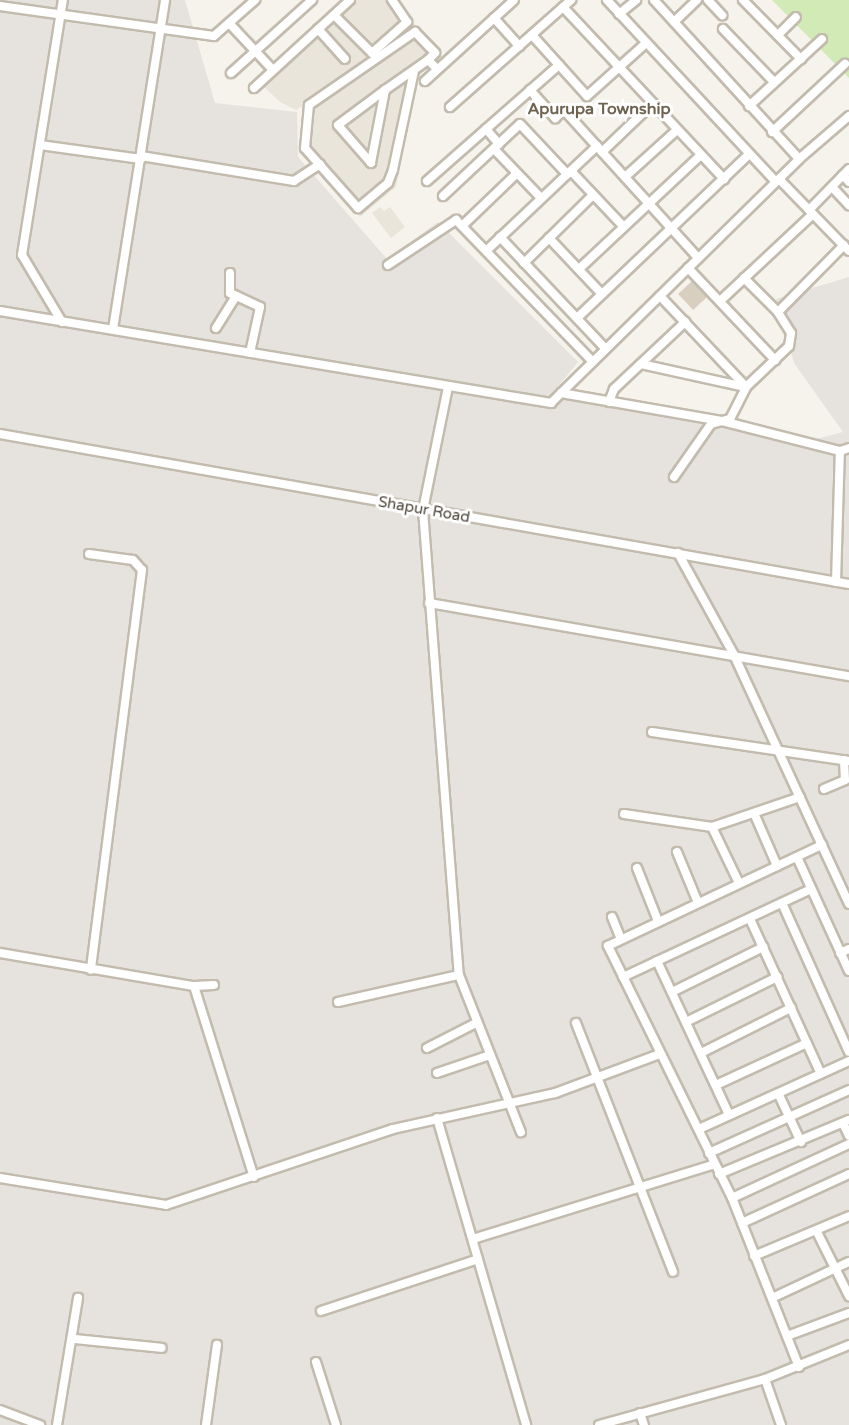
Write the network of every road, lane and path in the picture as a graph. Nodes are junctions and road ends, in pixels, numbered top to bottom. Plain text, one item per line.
1 (63, 0) edge
2 (165, 0) edge
3 (239, 0) edge
4 (255, 0) edge
5 (312, 0) edge
6 (350, 0) edge
7 (392, 0) edge
8 (514, 0) edge
9 (571, 0) edge
10 (607, 0) edge
11 (636, 0) edge
12 (654, 0) edge
13 (697, 0) edge
14 (708, 0) edge
15 (742, 0) edge
16 (0, 6) edge
17 (246, 8) junction
18 (563, 8) junction
19 (619, 14) junction
20 (334, 15) junction
21 (722, 15) dead end
22 (60, 17) junction
23 (796, 17) dead end
24 (494, 18) junction
25 (674, 22) junction
26 (229, 23) junction
27 (160, 27) junction
28 (318, 29) junction
29 (723, 29) dead end
30 (532, 35) junction
31 (778, 35) junction
32 (822, 39) dead end
33 (646, 44) junction
34 (519, 46) junction
35 (255, 51) junction
36 (435, 53) junction
37 (345, 59) dead end
38 (801, 59) junction
39 (428, 60) junction
40 (444, 63) junction
41 (845, 64) dead end
42 (559, 65) junction
43 (437, 69) junction
44 (617, 69) junction
45 (273, 70) junction
46 (414, 71) junction
47 (231, 73) dead end
48 (425, 81) dead end
49 (774, 82) junction
50 (254, 88) dead end
51 (385, 90) junction
52 (530, 90) junction
53 (652, 105) junction
54 (749, 106) junction
55 (450, 107) dead end
56 (849, 116) edge
57 (486, 129) junction
58 (677, 130) junction
59 (772, 132) junction
60 (40, 145) junction
61 (497, 146) junction
62 (599, 149) junction
63 (701, 155) junction
64 (748, 155) junction
65 (141, 157) junction
66 (799, 159) junction
67 (320, 164) junction
68 (846, 172) edge
69 (517, 173) junction
70 (569, 173) junction
71 (625, 177) junction
72 (724, 179) junction
73 (778, 180) junction
74 (427, 181) dead end
75 (849, 182) edge
76 (832, 187) junction
77 (593, 195) junction
78 (443, 196) dead end
79 (541, 198) junction
80 (648, 203) junction
81 (849, 205) edge
82 (811, 212) junction
83 (462, 226) junction
84 (623, 226) junction
85 (671, 228) junction
86 (500, 237) junction
87 (549, 238) junction
88 (846, 248) edge
89 (486, 251) junction
90 (698, 258) junction
91 (524, 262) junction
92 (388, 265) dead end
93 (688, 268) junction
94 (579, 269) junction
95 (230, 273) dead end
96 (744, 278) junction
97 (602, 294) junction
98 (236, 296) junction
99 (660, 296) junction
100 (720, 301) junction
101 (0, 310) edge
102 (778, 312) junction
103 (577, 318) junction
104 (62, 322) junction
105 (685, 322) junction
106 (216, 328) dead end
107 (113, 329) junction
108 (606, 349) junction
109 (250, 353) junction
110 (776, 360) junction
111 (593, 362) junction
112 (641, 364) junction
113 (448, 387) junction
114 (746, 387) junction
115 (561, 393) junction
116 (609, 402) junction
117 (722, 421) junction
118 (0, 434) edge
119 (849, 447) edge
120 (840, 451) junction
121 (674, 477) dead end
122 (423, 510) junction
123 (89, 554) dead end
124 (678, 554) junction
125 (836, 582) junction
126 (849, 584) edge
127 (429, 603) junction
128 (734, 655) junction
129 (849, 676) edge
130 (652, 732) dead end
131 (778, 750) junction
132 (846, 760) edge
133 (824, 789) dead end
134 (800, 797) junction
135 (753, 813) junction
136 (624, 814) dead end
137 (712, 827) junction
138 (822, 845) junction
139 (677, 852) dead end
140 (796, 857) junction
141 (777, 866) junction
142 (637, 868) dead end
143 (739, 884) junction
144 (811, 889) junction
145 (698, 903) junction
146 (782, 903) junction
147 (849, 904) edge
148 (612, 917) dead end
149 (750, 919) junction
150 (658, 921) junction
151 (620, 938) junction
152 (763, 947) junction
153 (849, 949) edge
154 (0, 953) edge
155 (840, 953) junction
156 (657, 961) junction
157 (91, 970) junction
158 (849, 971) edge
159 (459, 975) junction
160 (623, 977) junction
161 (777, 977) junction
162 (214, 985) dead end
163 (194, 986) junction
164 (672, 992) junction
165 (338, 1002) dead end
166 (791, 1008) junction
167 (686, 1022) junction
168 (476, 1023) junction
169 (576, 1023) dead end
170 (807, 1044) junction
171 (427, 1047) dead end
172 (849, 1052) edge
173 (701, 1053) junction
174 (660, 1054) junction
175 (490, 1055) junction
176 (849, 1061) edge
177 (437, 1073) dead end
178 (821, 1074) junction
179 (595, 1079) junction
180 (716, 1085) junction
181 (849, 1090) edge
182 (779, 1095) junction
183 (509, 1101) junction
184 (729, 1115) junction
185 (437, 1118) junction
186 (789, 1119) junction
187 (846, 1121) edge
188 (699, 1129) junction
189 (521, 1132) dead end
190 (849, 1136) edge
191 (801, 1142) junction
192 (849, 1143) edge
193 (709, 1153) junction
194 (715, 1164) junction
195 (719, 1174) junction
196 (849, 1174) edge
197 (254, 1177) junction
198 (0, 1178) edge
199 (639, 1188) junction
200 (732, 1198) junction
201 (849, 1216) edge
202 (742, 1223) junction
203 (817, 1232) junction
204 (473, 1239) junction
205 (754, 1256) junction
206 (478, 1259) junction
207 (849, 1262) edge
208 (835, 1268) junction
209 (673, 1272) dead end
210 (849, 1296) edge
211 (78, 1298) dead end
212 (772, 1298) junction
213 (321, 1311) dead end
214 (849, 1312) edge
215 (787, 1336) junction
216 (74, 1339) junction
217 (217, 1345) dead end
218 (849, 1345) edge
219 (162, 1348) dead end
220 (316, 1362) dead end
221 (799, 1367) junction
222 (765, 1379) junction
223 (0, 1410) edge
224 (640, 1413) junction
225 (779, 1424) edge
226 (40, 1425) edge
227 (57, 1425) edge
228 (206, 1425) edge
229 (336, 1425) edge
230 (526, 1425) edge
231 (599, 1425) edge
232 (644, 1425) edge

1 - 22 street
2 - 27 street
3 - 17 street
4 - 17 street
5 - 35 street
6 - 20 street
7 - 20 street
8 - 24 street
9 - 18 street
10 - 19 street
11 - 19 street
12 - 25 street
13 - 25 street
14 - 21 street
15 - 31 street
16 - 22 street
17 - 26 street
18 - 30 street
18 - 44 street
19 - 33 street
20 - 28 street
22 - 27 street
22 - 60 street
23 - 31 street
24 - 34 street
24 - 40 street
25 - 54 street
26 - 27 street
26 - 35 street
27 - 65 street
28 - 37 street
28 - 45 street
29 - 49 street
30 - 34 street
30 - 42 street
31 - 38 street
32 - 38 street
33 - 44 street
33 - 64 street
34 - 55 street
35 - 45 street
35 - 47 street
36 - 39 street
36 - 40 street
36 - 67 street
38 - 49 street
39 - 43 street
39 - 46 street
40 - 43 street
41 - 59 street
42 - 44 street
42 - 52 street
43 - 48 street
44 - 53 street
45 - 50 street
46 - 51 street
46 - 67 street
49 - 54 street
51 - 51 street
52 - 57 street
52 - 62 street
53 - 58 street
53 - 62 street
54 - 59 street
56 - 66 street
57 - 61 street
57 - 74 street
58 - 63 street
58 - 71 street
59 - 66 street
60 - 65 street
60 - 104 street
61 - 69 street
61 - 70 street
61 - 78 street
62 - 70 street
62 - 71 street
63 - 72 street
63 - 80 street
64 - 72 street
64 - 73 street
65 - 67 street
65 - 107 street
66 - 73 street
68 - 75 street
68 - 76 street
69 - 79 street
69 - 83 street
70 - 77 street
70 - 79 street
71 - 80 street
72 - 85 street
73 - 82 street
73 - 90 street
76 - 81 street
76 - 82 street
77 - 84 street
77 - 87 street
79 - 86 street
80 - 84 street
80 - 85 street
82 - 88 street
82 - 96 street
83 - 89 street
83 - 92 street
84 - 94 street
85 - 90 street
85 - 97 street
86 - 89 street
86 - 91 street
87 - 91 street
87 - 94 street
88 - 102 street
89 - 111 street
90 - 93 street
91 - 103 street
93 - 99 street
93 - 100 street
94 - 97 street
95 - 98 street
96 - 100 street
96 - 102 street
97 - 103 street
98 - 106 street
98 - 109 street
99 - 105 street
99 - 108 street
100 - 110 street
101 - 104 street
102 - 110 street
103 - 108 street
104 - 107 street
105 - 112 street
105 - 114 street
107 - 109 street
108 - 111 street
109 - 113 street
110 - 114 street
111 - 115 street
112 - 114 street
112 - 116 street
113 - 115 street
113 - 122 street
114 - 117 street
115 - 116 street
116 - 117 street
117 - 120 street
117 - 121 street
118 - 122 street, Shapur Road
119 - 120 street
120 - 125 street
122 - 124 street, Shapur Road
122 - 127 street
123 - 157 street
124 - 125 street, Shapur Road
124 - 128 street
125 - 126 street, Shapur Road
127 - 128 street
127 - 159 street
128 - 129 street
128 - 131 street
130 - 131 street
131 - 132 street
131 - 134 street
132 - 133 street
134 - 135 street
134 - 138 street
135 - 137 street
135 - 141 street
136 - 137 street
137 - 143 street
138 - 140 street
138 - 147 street
139 - 145 street
140 - 141 street
140 - 144 street
141 - 143 street
142 - 150 street
143 - 145 street
144 - 146 street
144 - 155 street
145 - 150 street
146 - 149 street
146 - 172 street
148 - 151 street
149 - 152 street
149 - 156 street
150 - 151 street
151 - 160 street
152 - 161 street
152 - 164 street
153 - 155 street
154 - 157 street
155 - 158 street
156 - 160 street
156 - 164 street
157 - 163 street
159 - 165 street
159 - 168 street
160 - 174 street
161 - 166 street
161 - 167 street
162 - 163 street
163 - 197 street
164 - 167 street
166 - 170 street
166 - 173 street
167 - 173 street
168 - 171 street
168 - 175 street
169 - 179 street
170 - 178 street
170 - 180 street
173 - 180 street
174 - 179 street
174 - 188 street
175 - 177 street
175 - 183 street
176 - 178 street
178 - 182 street
179 - 183 street
179 - 199 street
180 - 184 street
181 - 186 street
182 - 184 street
182 - 186 street
183 - 185 street
183 - 189 street
184 - 188 street
185 - 197 street
185 - 204 street
186 - 191 street
186 - 193 street
187 - 190 street
187 - 191 street
188 - 193 street
191 - 195 street
192 - 200 street
193 - 194 street
194 - 195 street
194 - 199 street
195 - 200 street
196 - 202 street
197 - 198 street
199 - 204 street
199 - 209 street
200 - 202 street
201 - 203 street
202 - 205 street
203 - 205 street
203 - 208 street
204 - 206 street
205 - 212 street
206 - 213 street
206 - 230 street
207 - 208 street
208 - 210 street
208 - 212 street
211 - 216 street
212 - 215 street
214 - 215 street
215 - 221 street
216 - 219 street
216 - 227 street
217 - 228 street
218 - 221 street
220 - 229 street
221 - 222 street
222 - 224 street
222 - 225 street
223 - 226 street
224 - 231 street
224 - 232 street

